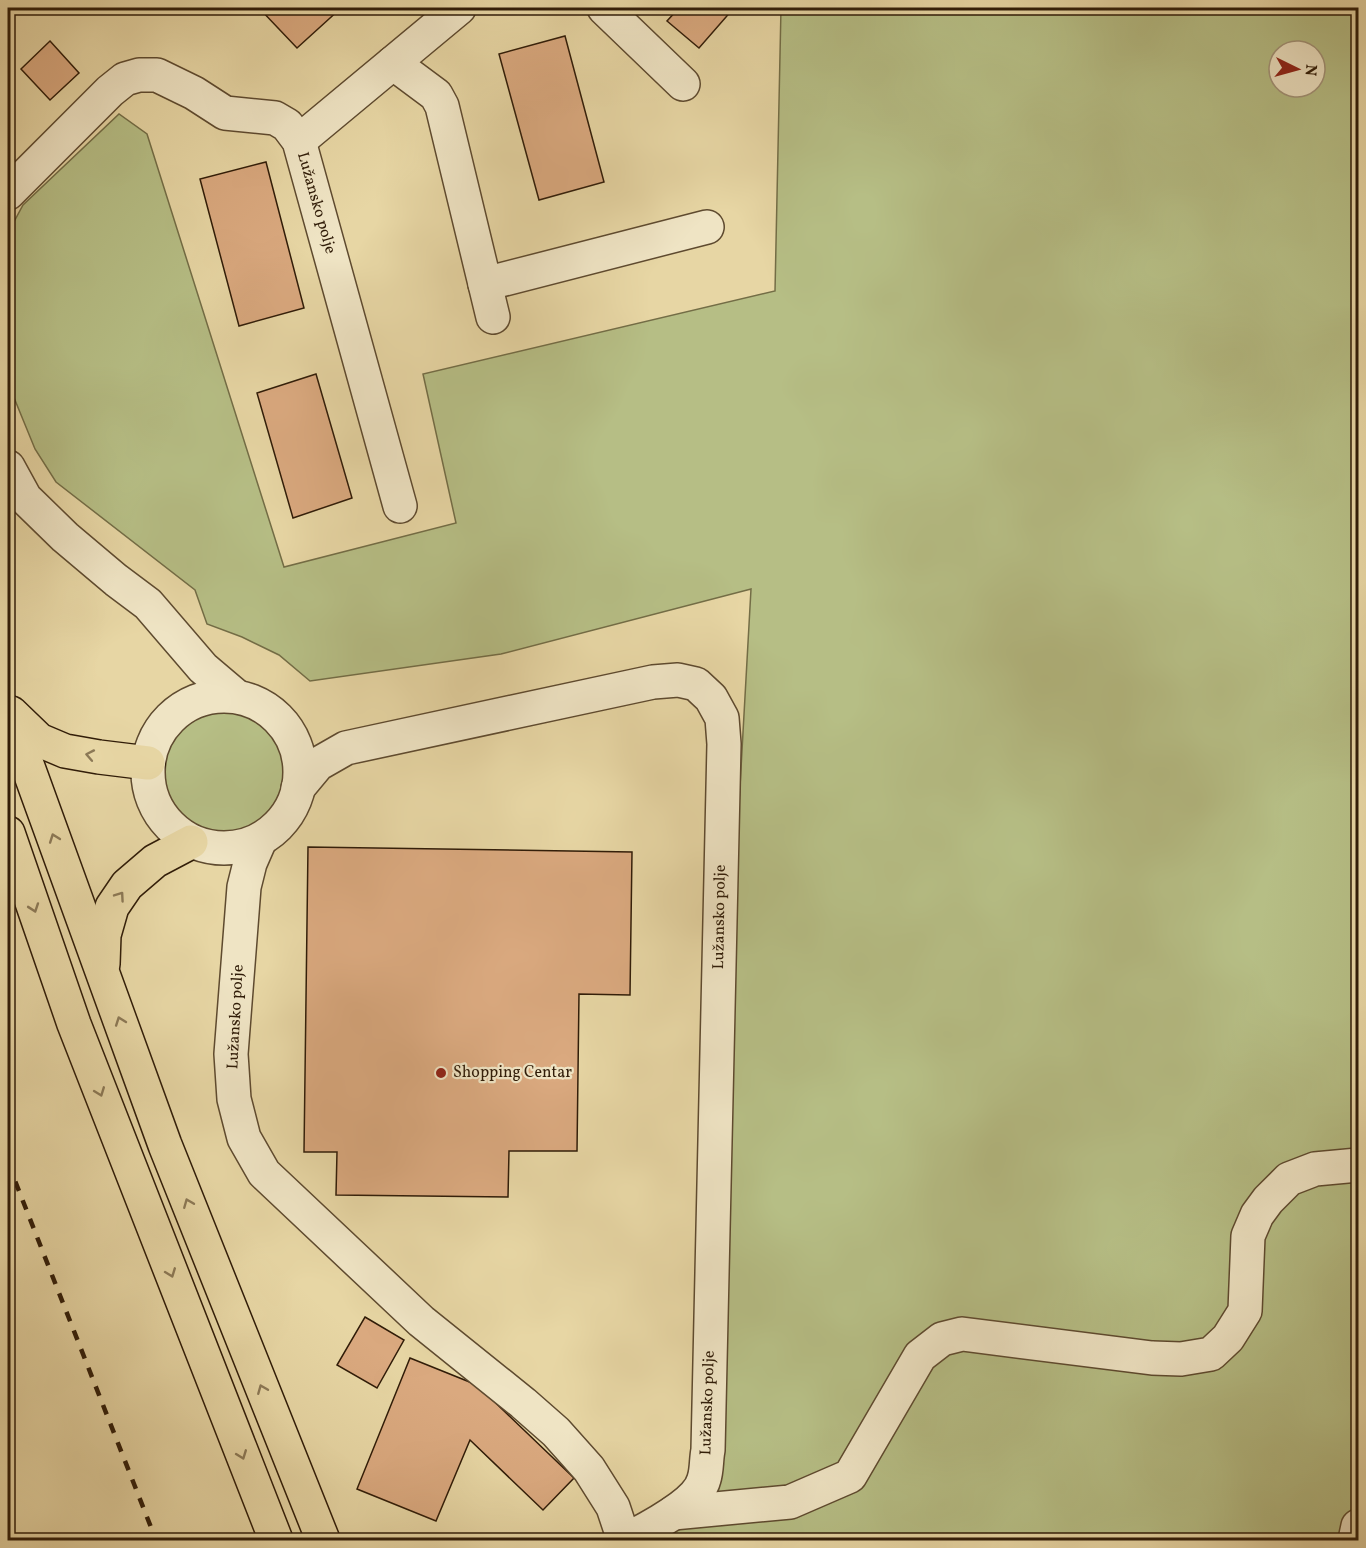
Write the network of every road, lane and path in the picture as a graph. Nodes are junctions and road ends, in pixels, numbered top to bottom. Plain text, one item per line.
1 (459, 8) edge
2 (604, 8) edge
3 (393, 63) junction
4 (683, 84) dead end
5 (299, 141) junction
6 (8, 193) edge
7 (707, 226) dead end
8 (485, 284) junction
9 (493, 317) dead end
10 (8, 467) edge
11 (400, 506) dead end
12 (178, 640) junction
13 (236, 696) junction
14 (8, 711) edge
15 (173, 715) junction
16 (286, 728) junction
17 (346, 748) junction
18 (148, 763) junction
19 (298, 788) junction
20 (8, 833) edge
21 (260, 840) junction
22 (204, 845) junction
23 (244, 887) junction
24 (103, 972) junction
25 (1359, 1166) edge
26 (673, 1513) junction
27 (1359, 1526) edge
28 (276, 1540) edge
29 (323, 1540) edge
30 (625, 1540) edge
31 (1355, 1540) edge

1 - 3 street
2 - 4 street
3 - 5 street
3 - 8 street
5 - 6 street, Lužansko polje
5 - 11 street, Lužansko polje
7 - 8 street
8 - 9 street
10 - 12 street
12 - 13 street
12 - 15 street
13 - 15 street
13 - 16 street
18 -> 14 highway
24 -> 14 highway
15 - 18 street
16 - 17 street
16 - 19 street
17 - 19 street, Lužansko polje
17 - 26 street, Lužansko polje
18 - 22 street
19 - 21 street
20 -> 28 highway
21 - 22 street
21 - 23 street, Lužansko polje
22 - 23 street
24 -> 22 highway
23 - 30 street, Lužansko polje
29 -> 24 highway
25 - 26 street
26 - 30 street, Lužansko polje
27 - 31 street

